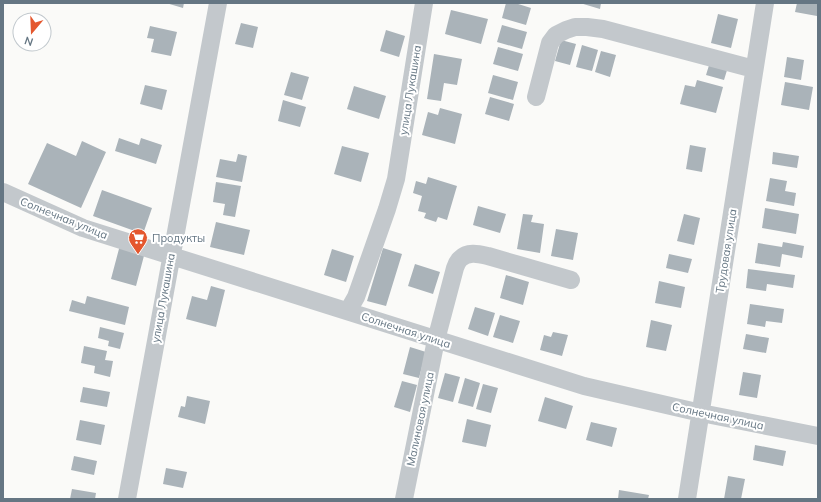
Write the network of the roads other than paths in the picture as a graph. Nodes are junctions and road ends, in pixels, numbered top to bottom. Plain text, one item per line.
1 (218, 3) edge
2 (424, 3) edge
3 (765, 3) edge
4 (754, 69) junction
5 (536, 97) dead end
6 (3, 192) edge
7 (171, 256) junction
8 (571, 280) dead end
9 (348, 311) junction
10 (436, 340) junction
11 (701, 413) junction
12 (818, 436) edge
13 (127, 499) edge
14 (404, 499) edge
15 (687, 499) edge

1 - 7 street, улица Лукашина
2 - 9 street, улица Лукашина
3 - 4 street, Трудовая улица
4 - 5 street
4 - 11 street, Трудовая улица
6 - 7 street, Солнечная улица
7 - 9 street, Солнечная улица
7 - 13 street, улица Лукашина
8 - 10 street, Малиновая улица
9 - 10 street, Солнечная улица
10 - 11 street, Солнечная улица
10 - 14 street, Малиновая улица
11 - 12 street, Солнечная улица
11 - 15 street, Трудовая улица

